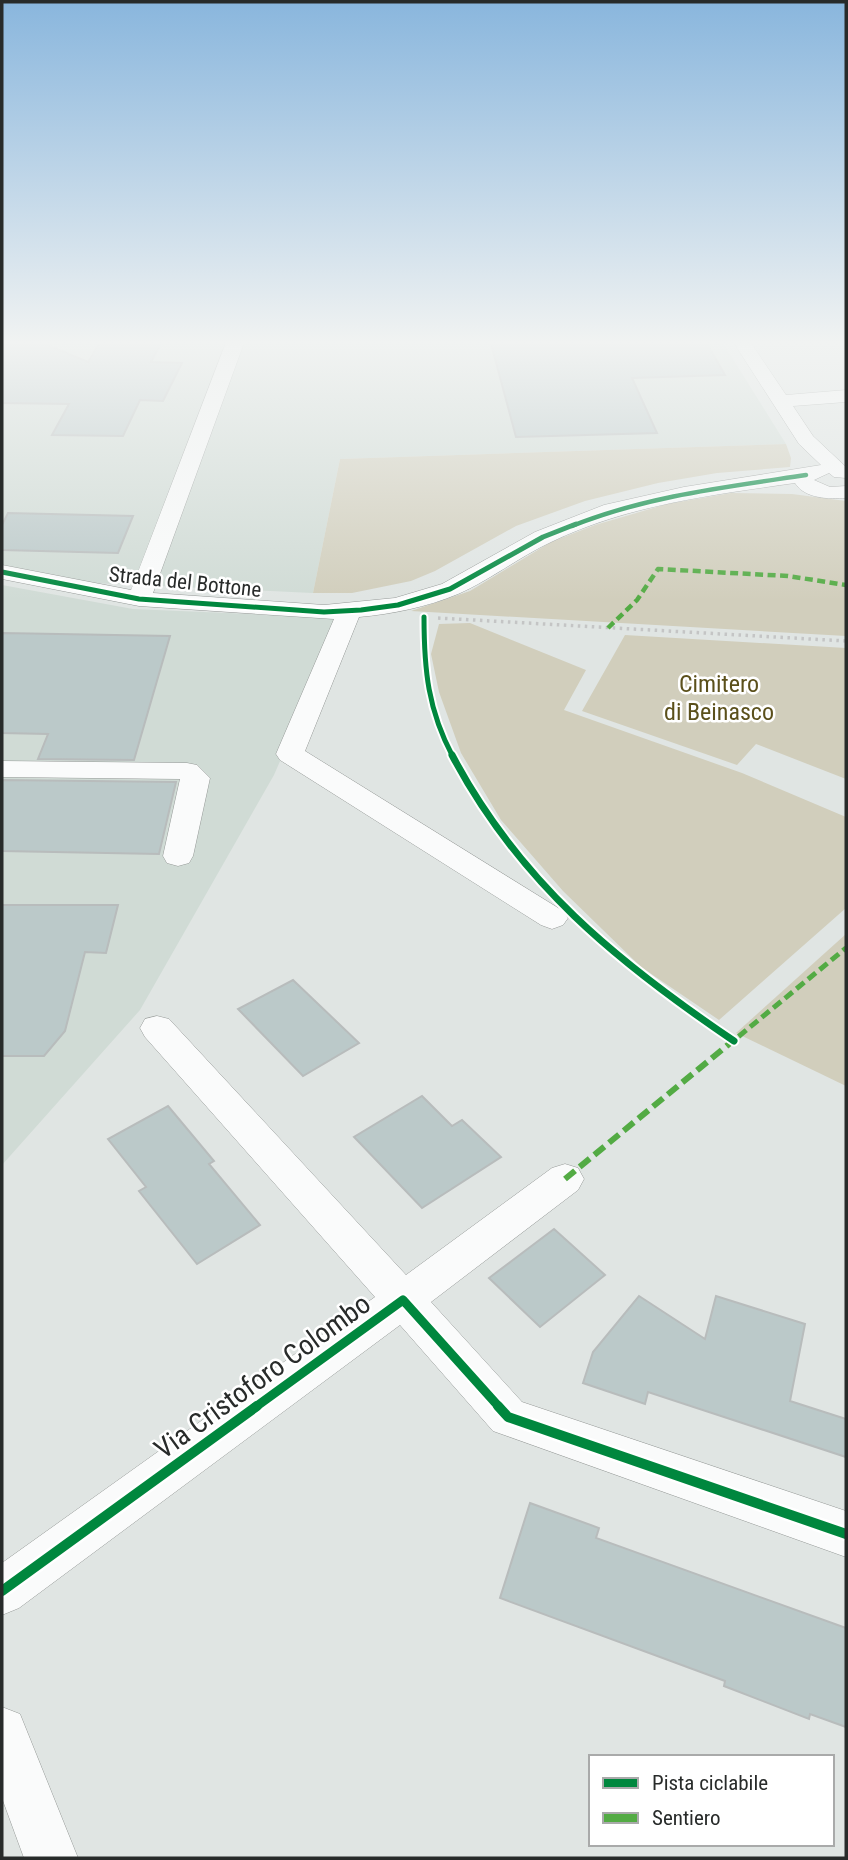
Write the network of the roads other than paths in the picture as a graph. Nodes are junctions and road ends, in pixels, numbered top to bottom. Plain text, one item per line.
1 (203, 427) edge
2 (797, 427) edge
3 (806, 440) junction
4 (809, 479) junction
5 (844, 480) edge
6 (2, 572) edge
7 (139, 599) junction
8 (337, 611) junction
9 (2, 769) edge
10 (178, 856) dead end
11 (552, 918) dead end
12 (157, 1027) dead end
13 (565, 1179) dead end
14 (403, 1300) junction
15 (846, 1534) edge
16 (2, 1591) edge
17 (2, 1732) edge
18 (51, 1858) edge

1 - 7 street
2 - 3 street
3 - 4 street
3 - 5 street
4 - 5 street, Strada del Bottone
4 - 8 street, Strada del Bottone
6 - 7 street, Strada del Bottone
7 - 8 street, Strada del Bottone
8 - 11 street
9 - 10 street
12 - 14 street, Via Cristoforo Colombo
13 - 14 street, Via Cristoforo Colombo
14 - 15 street, Via Cristoforo Colombo
14 - 16 street, Via Cristoforo Colombo
17 - 18 street

